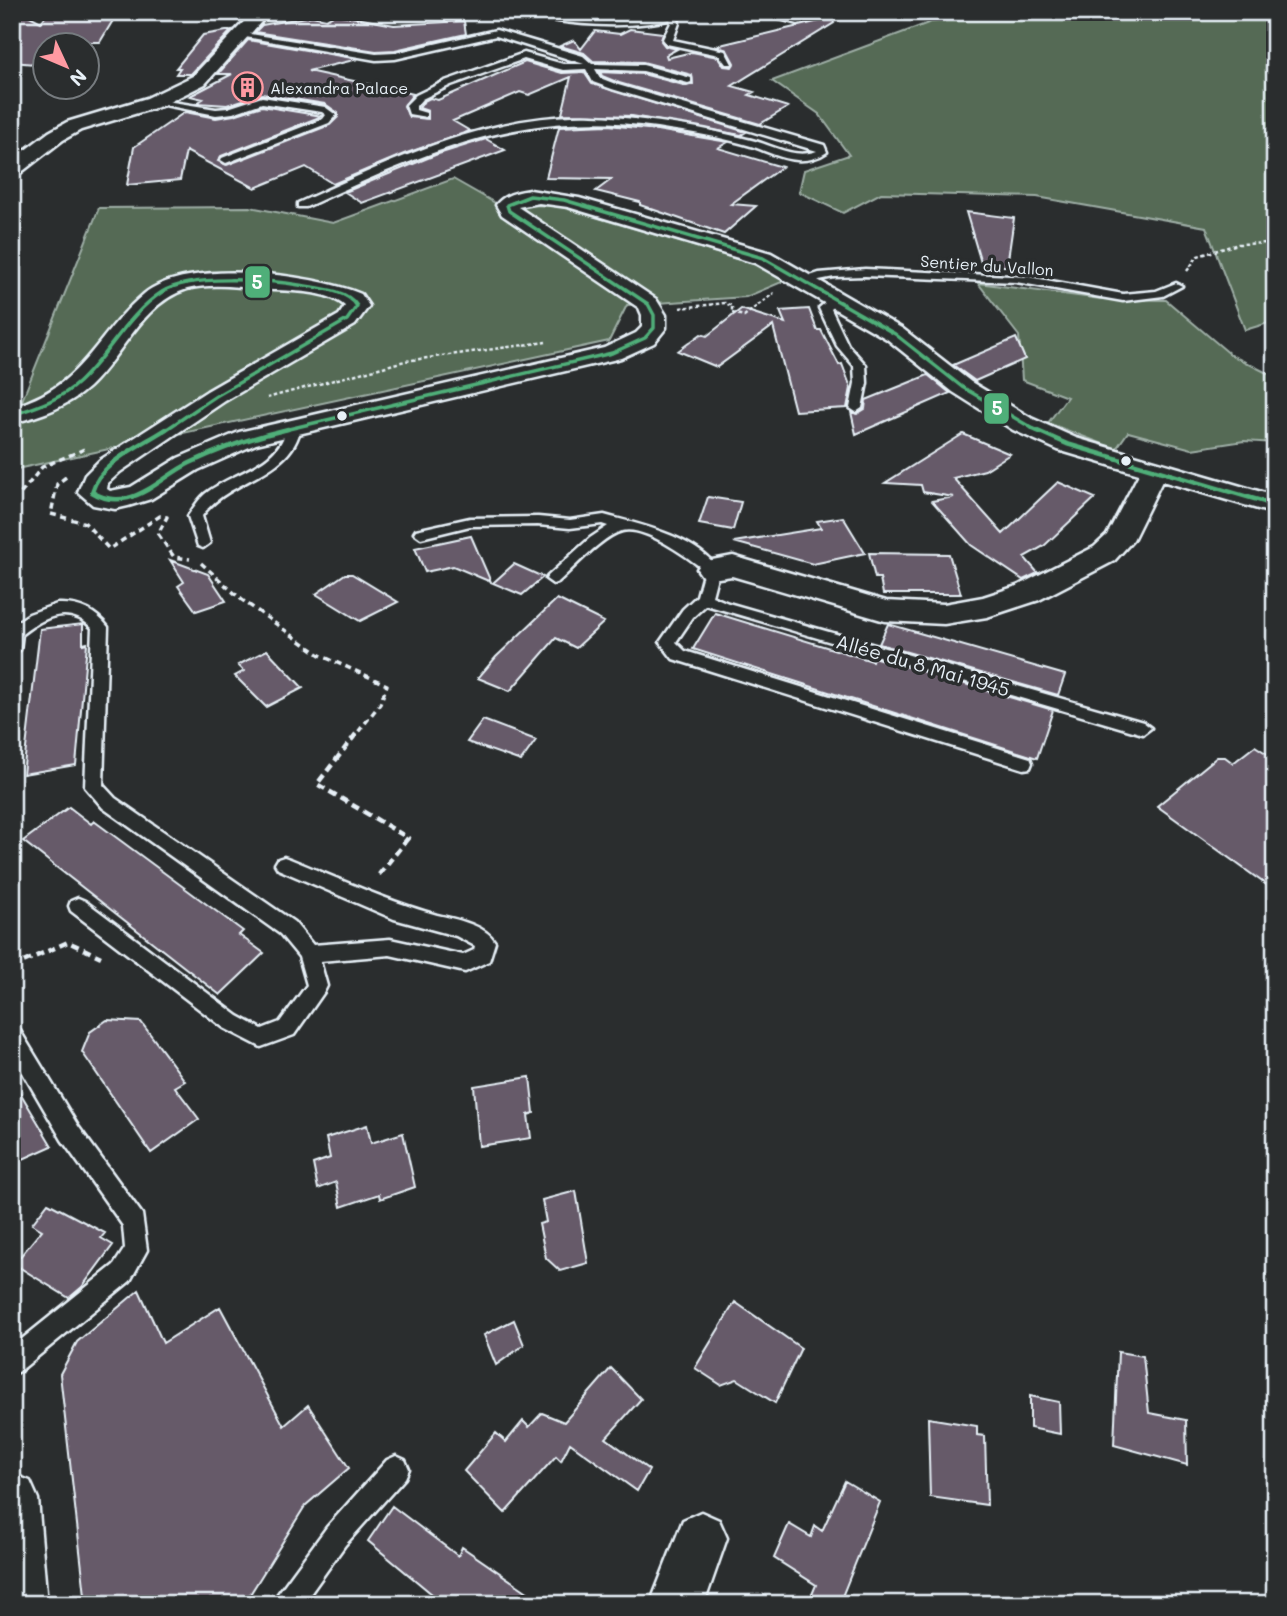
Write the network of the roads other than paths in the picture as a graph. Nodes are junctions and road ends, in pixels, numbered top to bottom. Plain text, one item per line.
1 (262, 12) edge
2 (527, 12) edge
3 (775, 12) edge
4 (839, 12) edge
5 (677, 14) edge
6 (238, 36) junction
7 (729, 62) dead end
8 (588, 67) junction
9 (688, 80) dead end
10 (154, 102) junction
11 (424, 115) dead end
12 (226, 160) dead end
13 (12, 170) edge
14 (302, 205) dead end
15 (804, 280) junction
16 (1176, 286) road end
17 (835, 300) junction
18 (856, 408) dead end
19 (19, 413) edge
20 (294, 426) junction
21 (1154, 470) junction
22 (1275, 505) edge
23 (619, 526) junction
24 (421, 533) dead end
25 (203, 543) dead end
26 (712, 569) junction
27 (553, 579) dead end
28 (704, 598) junction
29 (13, 641) edge
30 (1143, 728) dead end
31 (1024, 763) dead end
32 (284, 863) dead end
33 (78, 906) dead end
34 (308, 954) junction
35 (12, 1035) edge
36 (12, 1363) edge
37 (396, 1469) dead end
38 (12, 1499) edge
39 (701, 1538) dead end
40 (20, 1604) edge
41 (286, 1604) edge
42 (677, 1604) edge

1 - 6 street
2 - 5 street
3 - 4 lane
5 - 7 lane
6 - 8 lane
6 - 10 street
8 - 9 lane
8 - 11 lane
8 - 14 lane
10 - 12 lane
10 - 13 street
15 - 16 lane, Sentier du Vallon
15 - 17 street
15 - 20 street
17 - 18 lane
17 - 21 street
19 - 20 street
20 - 25 lane
21 - 22 street
21 - 26 street
23 - 24 lane
23 - 26 lane
23 - 27 lane
26 - 28 lane
28 - 30 lane, Allée du 8 Mai 1945
28 - 31 lane
29 - 34 lane
32 - 34 lane
33 - 34 lane
35 - 36 lane
37 - 41 lane
38 - 40 street
39 - 42 street

